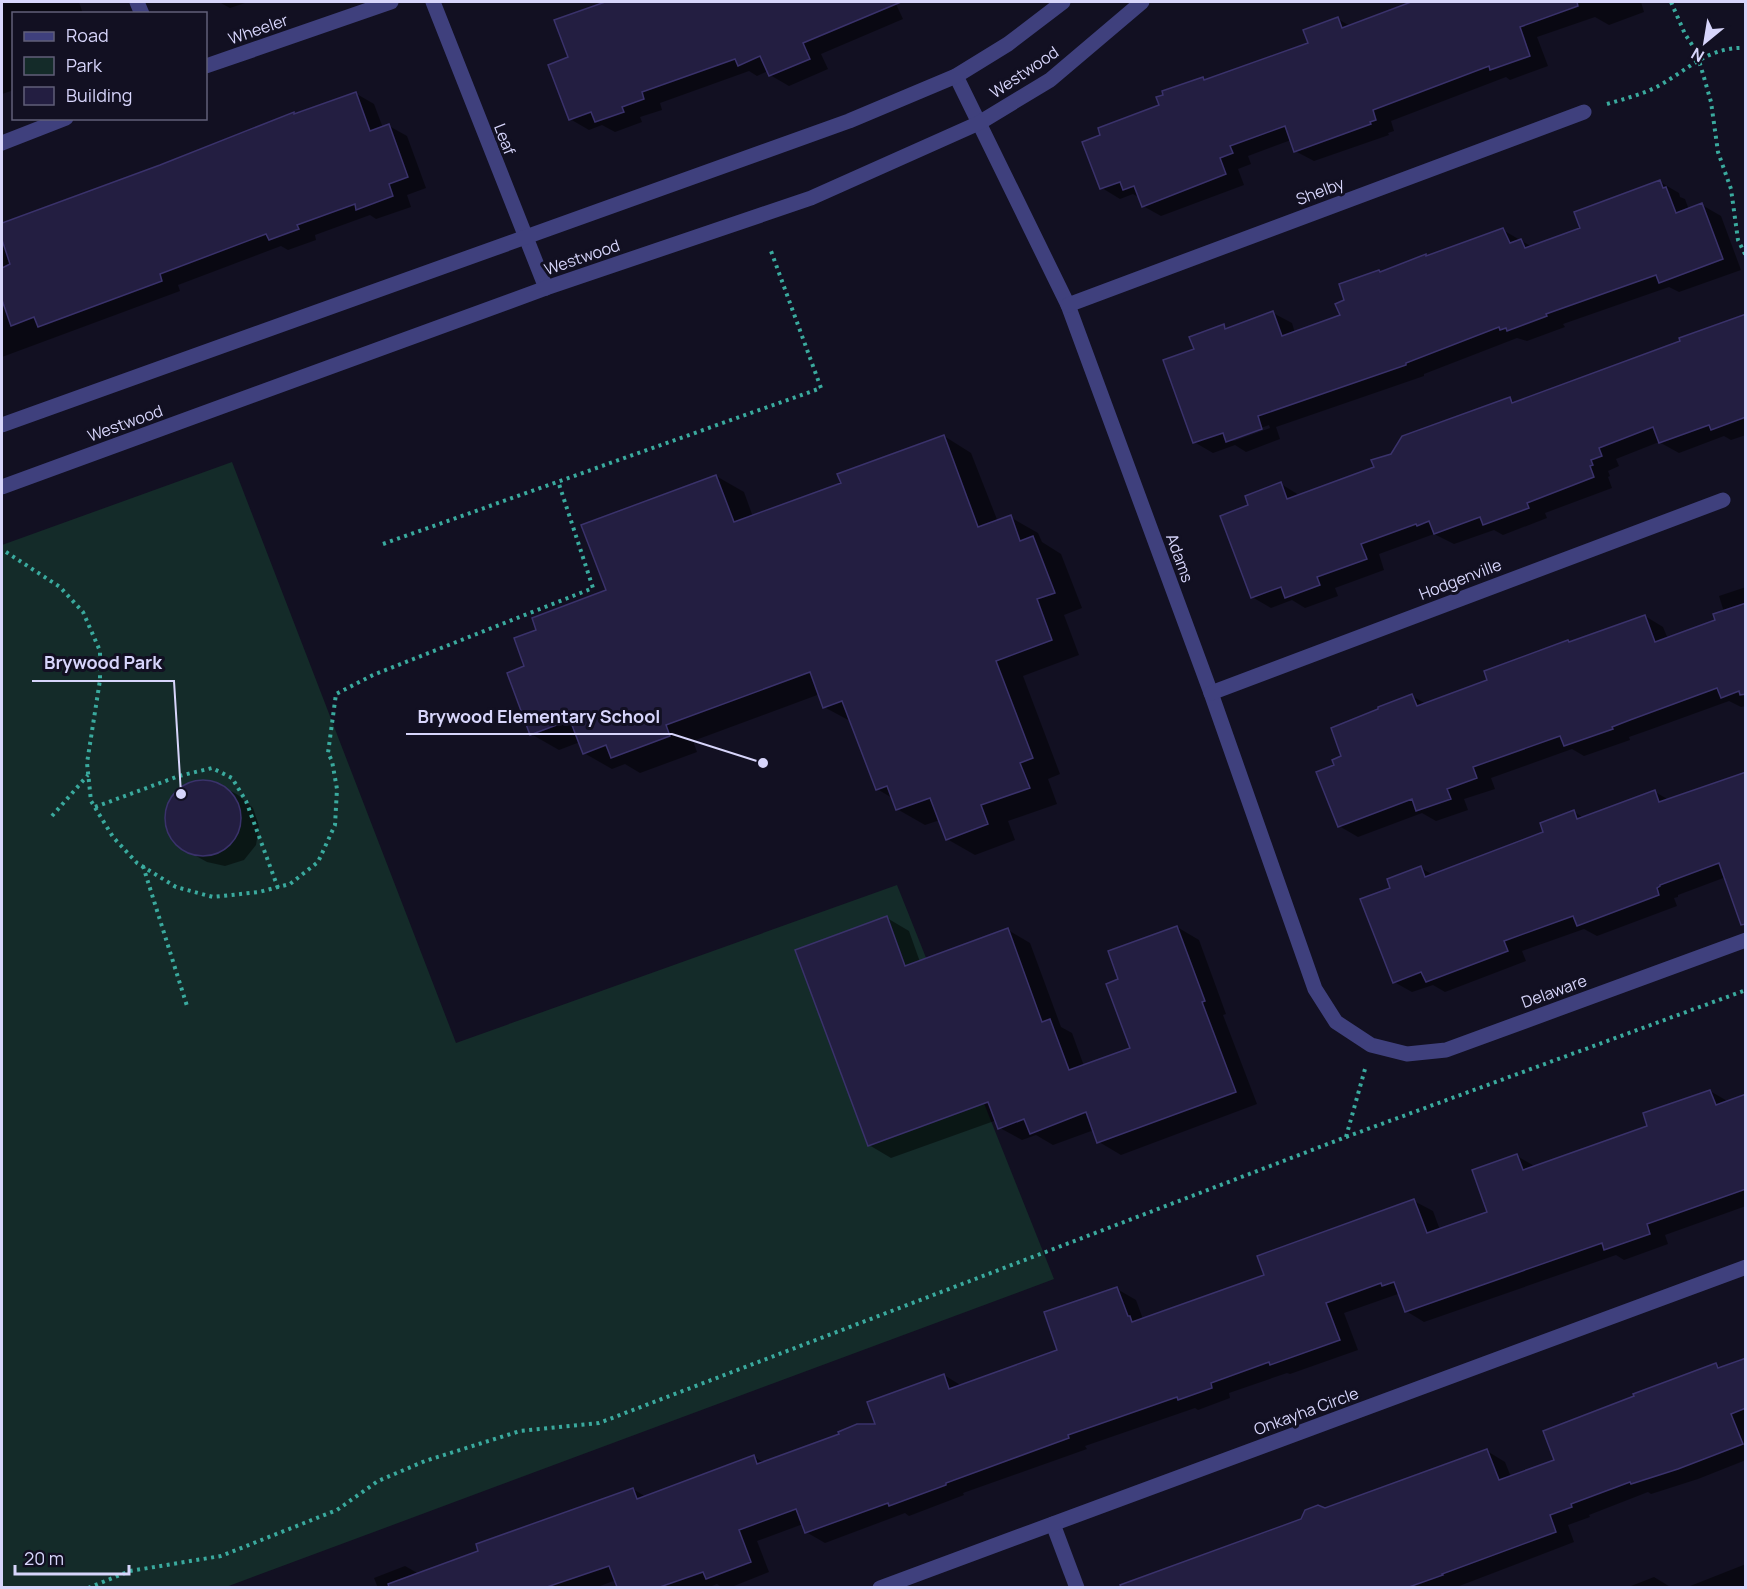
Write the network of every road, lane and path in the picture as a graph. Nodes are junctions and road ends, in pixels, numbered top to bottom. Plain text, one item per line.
1 (391, 2) edge
2 (433, 2) edge
3 (1063, 2) edge
4 (1142, 2) edge
5 (1671, 2) edge
6 (1746, 48) edge
7 (1698, 61) junction
8 (207, 66) edge
9 (956, 76) junction
10 (1584, 111) joint
11 (61, 120) edge
12 (979, 123) junction
13 (2, 143) edge
14 (525, 238) junction
15 (771, 251) dead end
16 (1746, 256) edge
17 (546, 288) junction
18 (1068, 305) junction
19 (2, 425) edge
20 (558, 482) junction
21 (2, 487) edge
22 (1723, 500) dead end
23 (383, 544) dead end
24 (6, 552) dead end
25 (1211, 693) junction
26 (88, 775) junction
27 (95, 807) junction
28 (52, 816) dead end
29 (142, 866) junction
30 (278, 888) junction
31 (1746, 940) edge
32 (1746, 990) edge
33 (187, 1006) dead end
34 (1371, 1046) junction
35 (1346, 1137) junction
36 (1746, 1267) edge
37 (1053, 1524) junction
38 (88, 1587) edge
39 (880, 1587) edge
40 (1077, 1587) edge

1 - 8 street, Wheeler
2 - 14 street, Leaf
3 - 9 street, Westwood
4 - 12 street, Westwood
5 - 7 path
6 - 7 path
7 - 10 path
7 - 16 path
9 - 12 street, Adams
9 - 14 street, Westwood
10 - 18 street, Shelby
11 - 13 street
12 - 17 street, Westwood
12 - 18 street, Adams
14 - 17 street, Leaf
14 - 19 street, Westwood
15 - 20 path
17 - 21 street, Westwood
18 - 25 street, Adams
20 - 23 path
20 - 30 path
22 - 25 street, Hodgenville
24 - 26 path
25 - 34 street, Adams
26 - 27 path
26 - 28 path
27 - 29 path
27 - 30 path
29 - 30 path
29 - 33 path
31 - 34 street, Delaware
32 - 35 path
34 - 35 path
35 - 38 path
36 - 37 street, Onkayha Circle
37 - 39 street, Onkayha Circle
37 - 40 street

